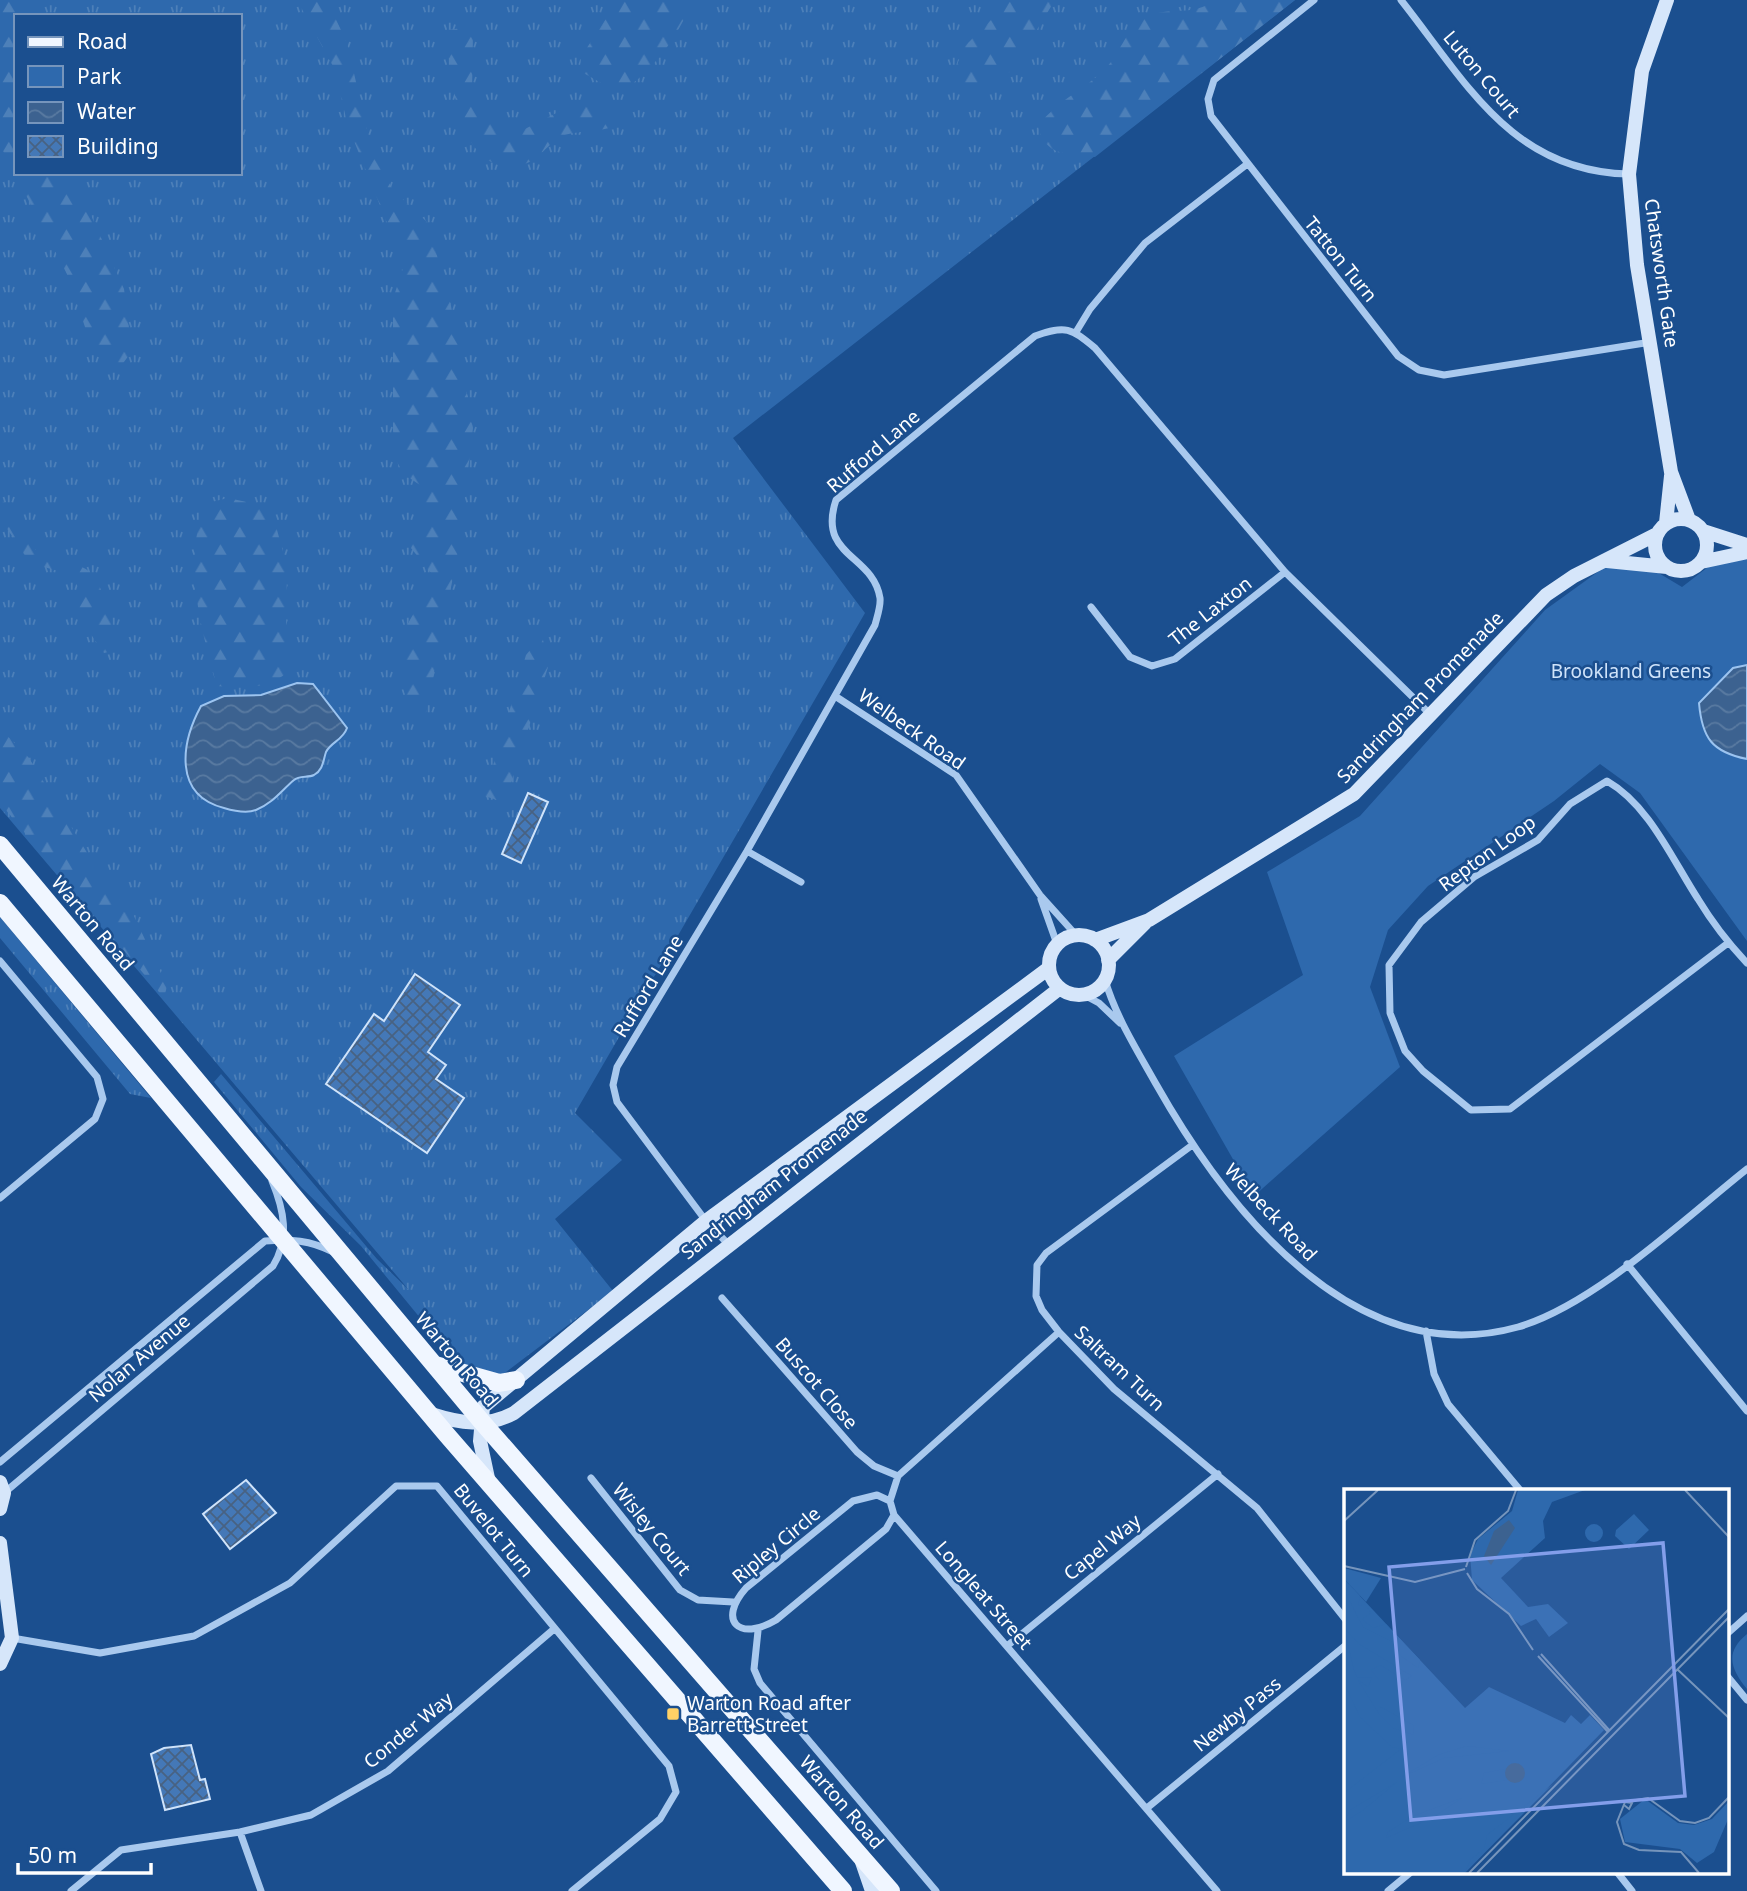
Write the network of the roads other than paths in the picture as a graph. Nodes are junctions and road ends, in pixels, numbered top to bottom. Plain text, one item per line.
1 (1314, 0) edge
2 (1401, 0) edge
3 (1667, 0) edge
4 (1246, 165) junction
5 (1629, 174) junction
6 (1076, 332) junction
7 (1652, 342) junction
8 (1671, 472) junction
9 (1689, 520) junction
10 (1662, 528) junction
11 (1703, 531) junction
12 (1747, 545) edge
13 (1747, 552) edge
14 (1606, 561) junction
15 (1701, 562) junction
16 (1667, 568) junction
17 (1285, 572) junction
18 (1091, 607) dead end
19 (835, 696) junction
20 (1431, 715) junction
21 (0, 845) edge
22 (747, 851) junction
23 (802, 883) dead end
24 (1040, 895) junction
25 (0, 903) edge
26 (1149, 920) junction
27 (1076, 935) junction
28 (1096, 940) junction
29 (1728, 943) junction
30 (1057, 944) junction
31 (1108, 960) junction
32 (0, 961) edge
33 (1747, 963) edge
34 (1049, 968) junction
35 (1105, 980) junction
36 (1060, 988) junction
37 (1084, 995) junction
38 (1123, 1026) junction
39 (1191, 1146) junction
40 (262, 1158) junction
41 (1747, 1169) edge
42 (0, 1198) edge
43 (706, 1221) junction
44 (283, 1239) junction
45 (728, 1244) junction
46 (347, 1260) junction
47 (1627, 1264) junction
48 (722, 1298) dead end
49 (1426, 1331) junction
50 (1059, 1332) junction
51 (435, 1365) junction
52 (516, 1380) junction
53 (1747, 1411) edge
54 (430, 1414) junction
55 (482, 1422) junction
56 (0, 1462) edge
57 (1218, 1474) junction
58 (898, 1476) junction
59 (590, 1478) dead end
60 (489, 1483) junction
61 (2, 1487) edge
62 (1519, 1489) edge
63 (890, 1502) junction
64 (0, 1509) edge
65 (894, 1515) junction
66 (0, 1552) edge
67 (733, 1602) junction
68 (1747, 1616) edge
69 (1344, 1617) edge
70 (554, 1629) junction
71 (758, 1631) junction
72 (1730, 1631) edge
73 (12, 1638) junction
74 (1007, 1646) junction
75 (1344, 1647) edge
76 (0, 1664) edge
77 (1730, 1679) edge
78 (1747, 1700) edge
79 (1147, 1808) junction
80 (240, 1832) junction
81 (857, 1852) junction
82 (1409, 1874) edge
83 (1619, 1874) edge
84 (71, 1891) edge
85 (261, 1891) edge
86 (572, 1891) edge
87 (843, 1891) edge
88 (872, 1891) edge
89 (891, 1891) edge
90 (936, 1891) edge
91 (1217, 1891) edge
92 (1388, 1891) edge
93 (1632, 1891) edge

1 - 4 street
2 - 5 street, Luton Court
3 - 5 street, Chatsworth Gate
4 - 6 street
4 - 7 street, Tatton Turn
5 - 7 street, Chatsworth Gate
6 - 17 street
6 - 19 street, Rufford Lane
7 - 8 street, Chatsworth Gate
8 - 9 street, Chatsworth Gate
8 - 10 street, Chatsworth Gate
9 - 10 street
9 - 11 street
10 - 14 street, Sandringham Promenade
10 - 16 street
11 - 12 street
11 - 15 street
13 - 15 street
14 - 16 street
14 - 20 street, Sandringham Promenade
15 - 16 street
17 - 18 street, The Laxton
17 - 20 street
19 - 22 street, Rufford Lane
19 - 24 street, Welbeck Road
20 - 26 street, Sandringham Promenade
21 - 40 main road, Warton Road
22 - 23 street
22 - 43 street, Rufford Lane
24 - 27 street, Welbeck Road
24 - 30 street, Welbeck Road
25 - 44 main road
26 - 28 street, Sandringham Promenade
26 - 31 street, Sandringham Promenade
27 - 28 street
27 - 30 street
28 - 31 street
29 - 29 street, Repton Loop
29 - 33 street, Repton Loop
30 - 34 street
31 - 35 street
32 - 42 street
34 - 36 street
34 - 43 street, Sandringham Promenade
35 - 37 street
35 - 38 street, Welbeck Road
36 - 37 street
36 - 45 street, Sandringham Promenade
37 - 38 street, Welbeck Road
38 - 39 street, Welbeck Road
39 - 49 street, Welbeck Road
39 - 50 street, Saltram Turn
40 - 44 street, Nolan Avenue
40 - 46 main road, Warton Road
41 - 47 street, Welbeck Road
43 - 45 street, Rufford Lane
43 - 52 street, Sandringham Promenade
44 - 46 street, Nolan Avenue
44 - 54 main road
44 - 56 street, Nolan Avenue
44 - 61 street, Nolan Avenue
45 - 55 street, Sandringham Promenade
46 - 51 main road, Warton Road
47 - 49 street, Welbeck Road
47 - 53 street
48 - 58 street, Buscot Close
49 - 62 street
50 - 57 street, Saltram Turn
50 - 58 street
51 - 52 main road
51 - 55 main road, Warton Road
52 - 55 street, Sandringham Promenade
54 - 55 street
54 - 60 main road
55 - 60 street
55 - 81 main road, Warton Road
57 - 69 street, Saltram Turn
57 - 74 street, Capel Way
58 - 63 street
59 - 67 street, Wisley Court
60 - 87 main road
61 - 64 street
63 - 65 street, Longleat Street
63 - 67 street, Ripley Circle
65 - 71 street
65 - 74 street, Longleat Street
66 - 73 street
67 - 71 street, Ripley Circle
68 - 72 street
70 - 73 street, Buvelot Turn
70 - 80 street, Conder Way
70 - 86 street, Buvelot Turn
71 - 90 street
73 - 76 street
74 - 79 street, Longleat Street
75 - 79 street, Newby Pass
77 - 78 street
79 - 91 street, Longleat Street
80 - 84 street, Conder Way
80 - 85 street
81 - 88 street
81 - 89 main road, Warton Road
82 - 92 street
83 - 93 street

